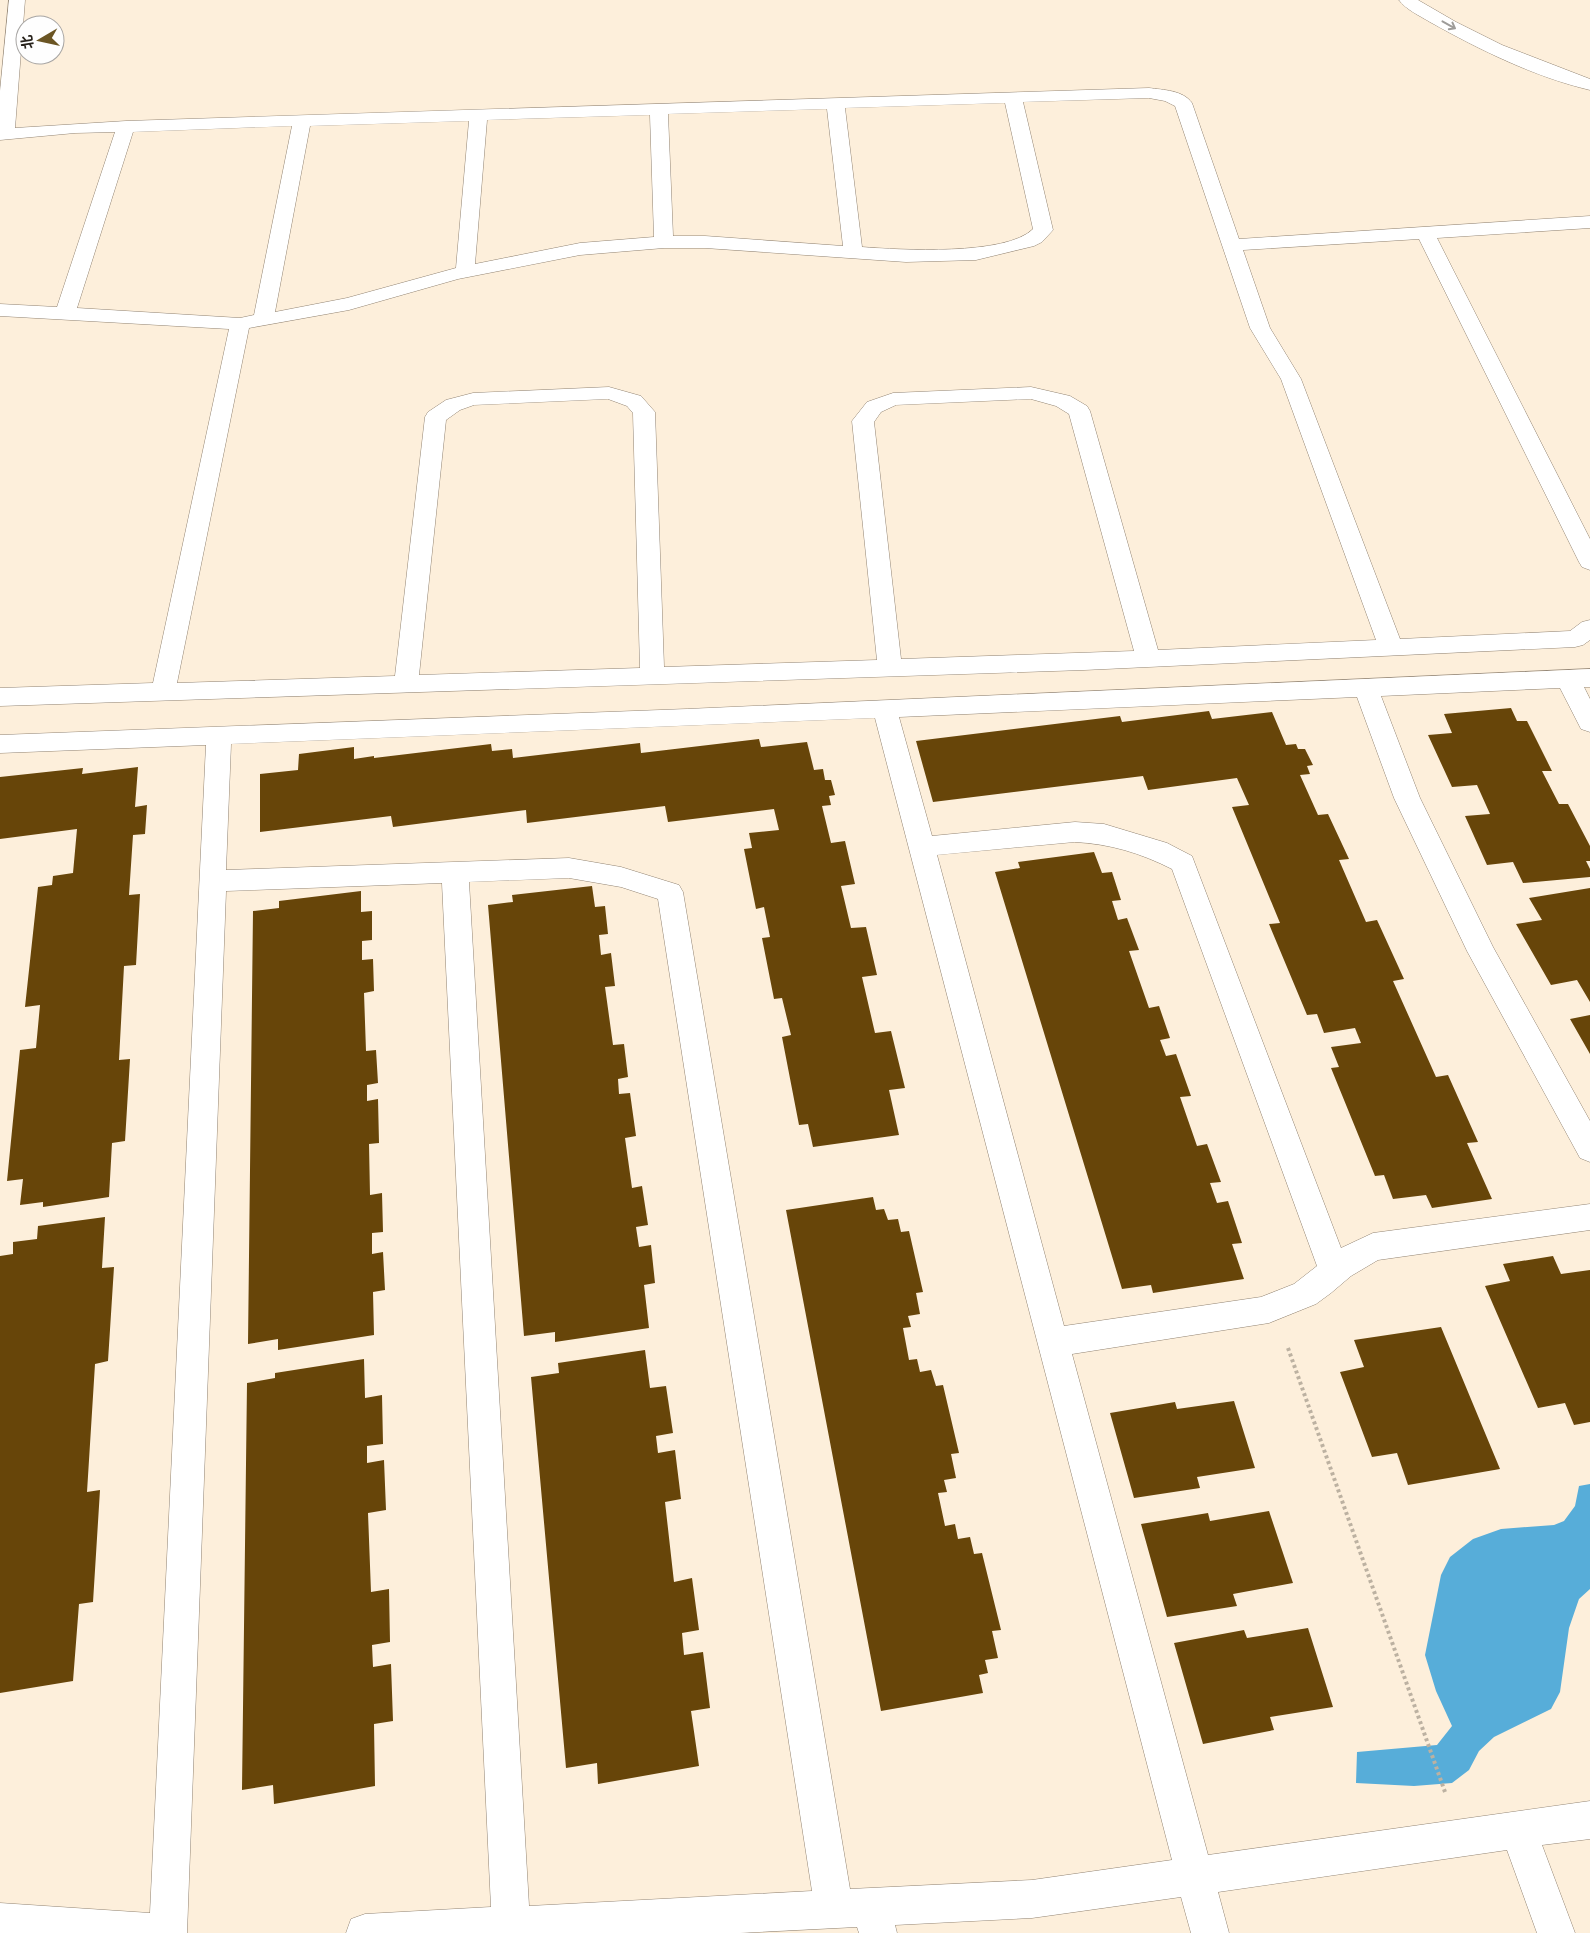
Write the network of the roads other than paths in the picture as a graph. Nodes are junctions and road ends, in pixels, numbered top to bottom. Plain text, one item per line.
1 (17, 0) edge
2 (1407, 0) edge
3 (1434, 0) edge
4 (5, 70) edge
5 (1590, 72) edge
6 (1590, 85) edge
7 (1013, 97) junction
8 (835, 103) junction
9 (658, 109) junction
10 (478, 115) junction
11 (302, 121) junction
12 (126, 126) junction
13 (2, 134) edge
14 (1590, 222) edge
15 (1425, 232) junction
16 (664, 242) junction
17 (1232, 245) junction
18 (853, 252) junction
19 (465, 272) junction
20 (0, 310) edge
21 (65, 314) junction
22 (263, 320) junction
23 (240, 324) junction
24 (1590, 562) edge
25 (1590, 628) edge
26 (1391, 648) junction
27 (1148, 659) junction
28 (890, 668) junction
29 (652, 676) junction
30 (1579, 678) edge
31 (406, 683) junction
32 (1366, 688) junction
33 (163, 692) junction
34 (0, 697) edge
35 (885, 710) junction
36 (1590, 723) edge
37 (218, 736) junction
38 (0, 744) edge
39 (922, 847) junction
40 (455, 871) junction
41 (212, 881) junction
42 (1590, 1149) edge
43 (1590, 1217) edge
44 (1334, 1270) junction
45 (1053, 1342) junction
46 (1590, 1820) edge
47 (1518, 1830) junction
48 (1196, 1877) junction
49 (834, 1909) junction
50 (875, 1920) edge
51 (0, 1922) edge
52 (62, 1930) edge
53 (511, 1930) edge
54 (161, 1933) edge
55 (168, 1933) edge
56 (365, 1933) edge
57 (1210, 1933) edge
58 (1556, 1933) edge

1 - 4 main road
2 -> 6 main road
3 - 5 main road
4 - 13 main road
7 - 8 main road
7 - 17 main road
7 - 18 main road
8 - 9 main road
8 - 18 main road
9 - 10 main road
9 - 16 main road
10 - 11 main road
10 - 19 main road
11 - 12 main road
11 - 22 main road
12 - 13 main road
12 - 21 main road
14 - 15 main road
15 - 17 main road
15 - 24 main road
16 - 18 main road
16 - 19 main road
17 - 26 main road
19 - 22 main road
20 - 21 main road
21 - 23 main road
22 - 23 main road
23 - 33 main road
25 - 26 main road
26 - 27 main road
27 - 28 main road
27 - 28 main road
28 - 29 main road
29 - 31 main road
29 - 31 main road
30 - 32 main road
30 - 36 main road
31 - 33 main road
32 - 35 main road
32 - 42 main road
33 - 34 main road
35 - 37 main road
35 - 39 main road
37 - 38 main road
37 - 41 main road
39 - 44 main road
39 - 45 main road
40 - 41 main road
40 - 49 main road
40 - 53 main road
41 - 55 main road
43 - 44 main road
44 - 45 main road
45 - 48 main road
46 - 47 main road
47 - 48 main road
47 - 58 main road
48 - 50 main road
48 - 57 main road
49 - 50 main road
49 - 53 main road
51 - 52 main road
52 - 54 main road
53 - 56 main road

